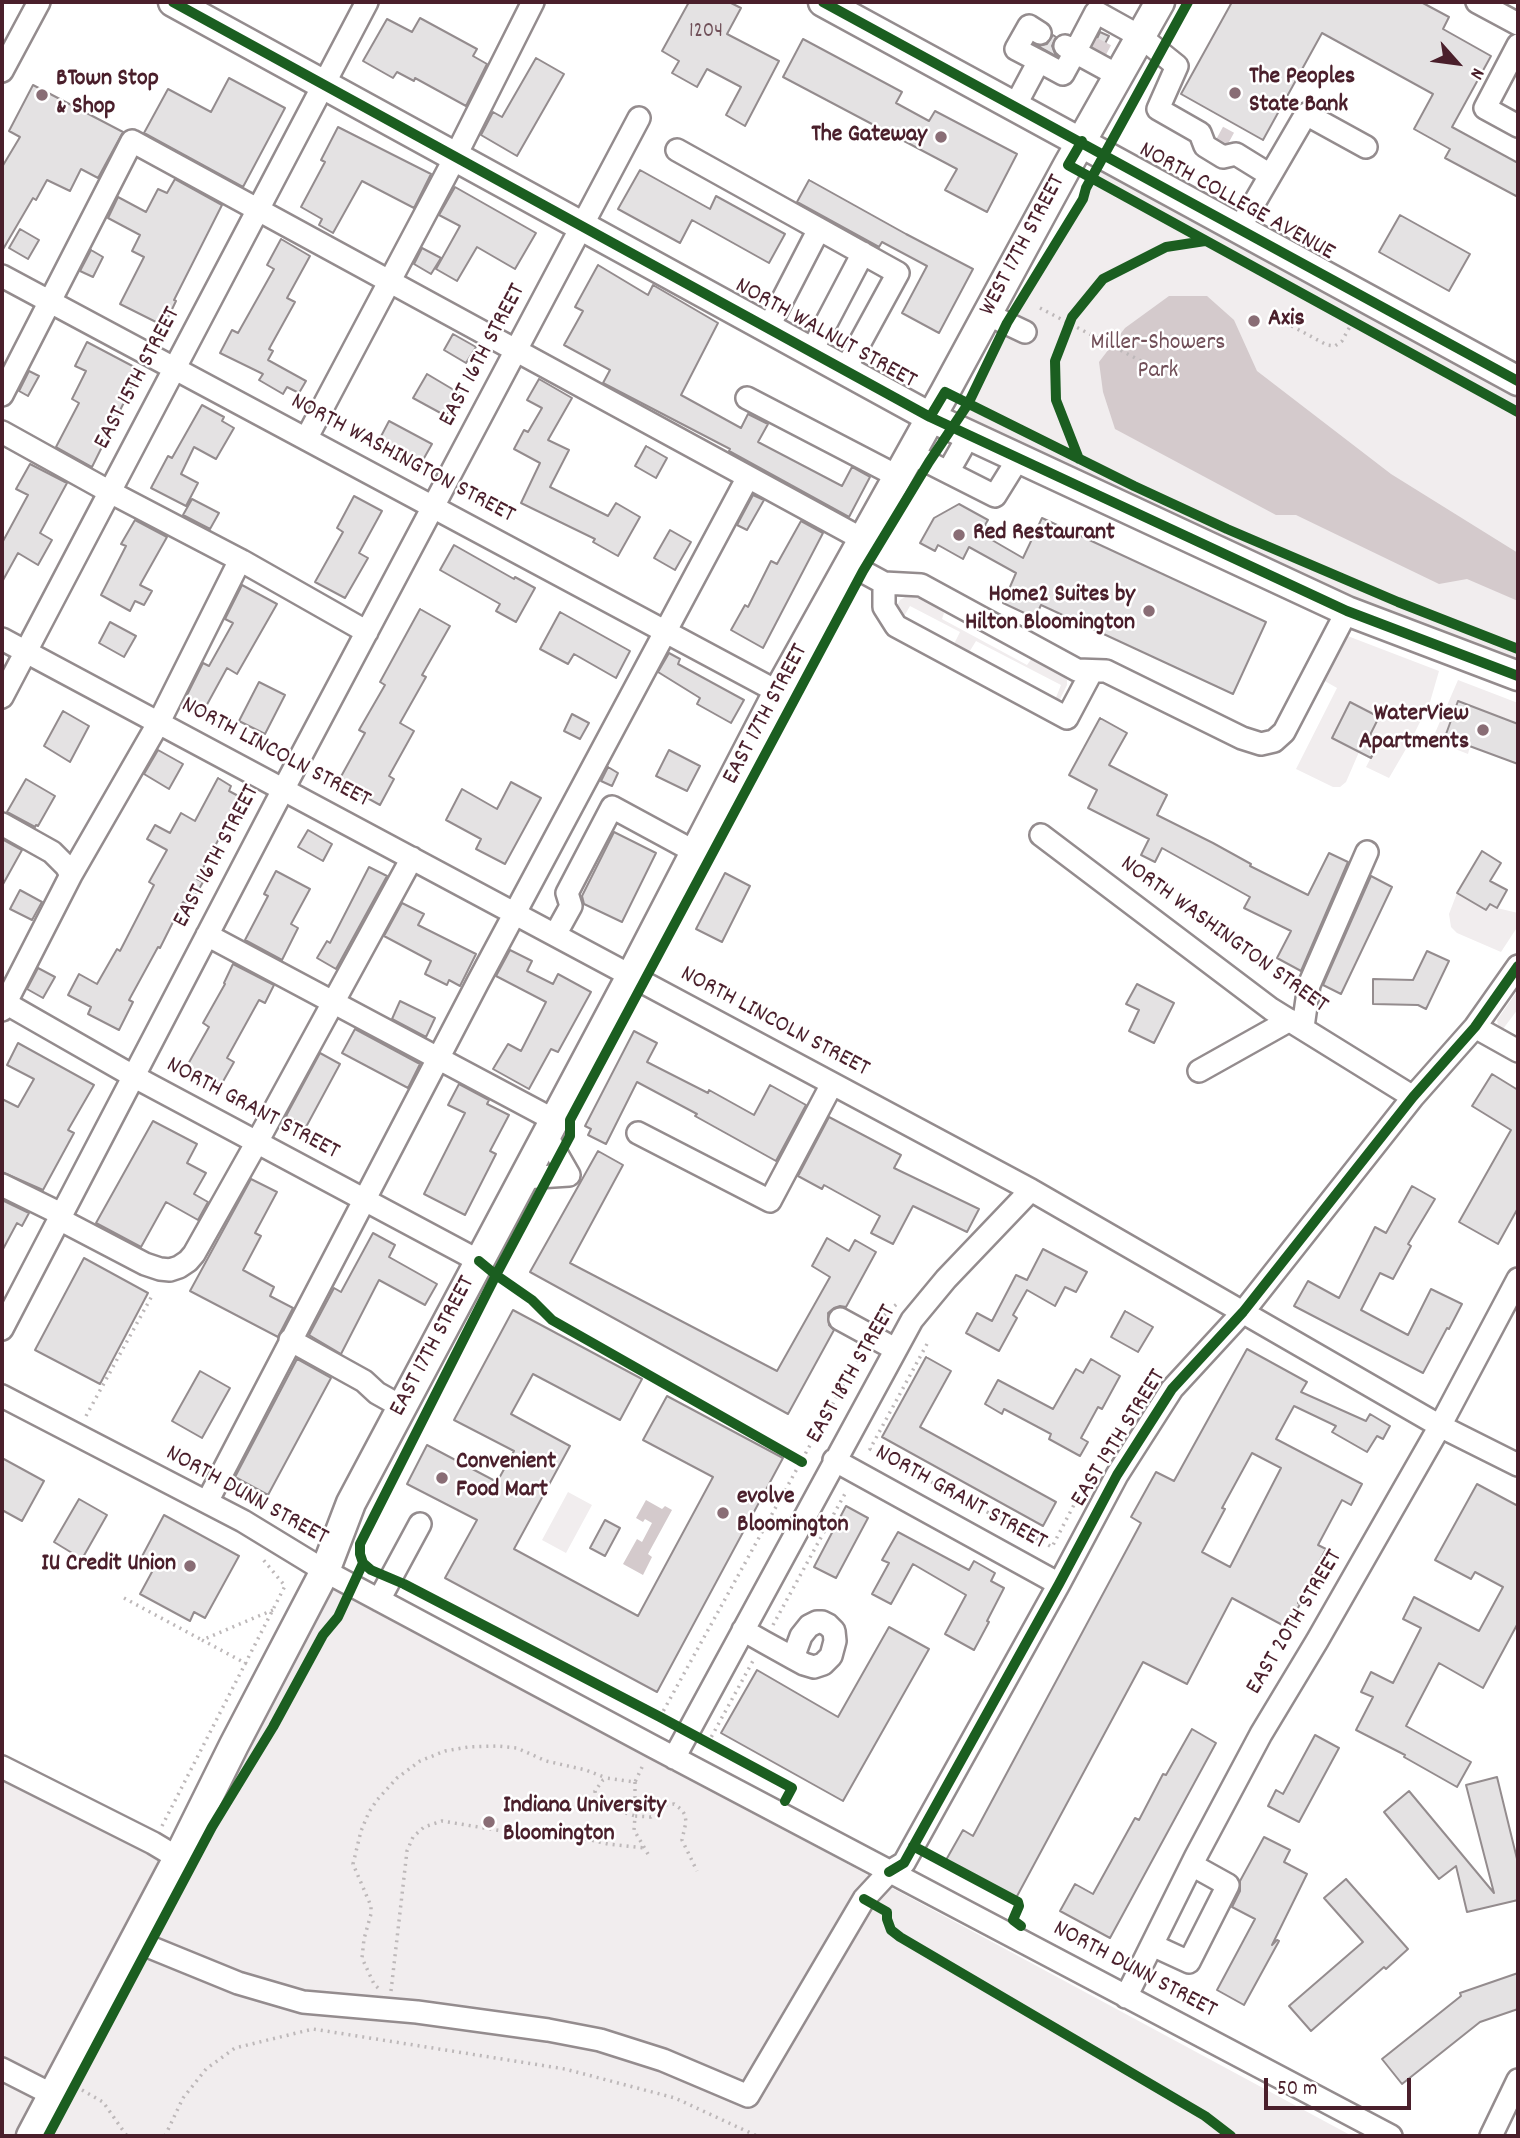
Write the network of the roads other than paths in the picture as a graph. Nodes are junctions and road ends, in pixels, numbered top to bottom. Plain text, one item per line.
1 (39, 2) edge
2 (173, 2) edge
3 (367, 2) edge
4 (823, 2) edge
5 (1160, 2) edge
6 (1478, 2) edge
7 (532, 4) edge
8 (1518, 24) edge
9 (1040, 33) dead end
10 (1141, 37) junction
11 (1518, 45) edge
12 (1081, 54) junction
13 (1039, 61) junction
14 (3, 67) edge
15 (1119, 76) junction
16 (323, 85) junction
17 (1015, 106) junction
18 (639, 118) dead end
19 (1518, 126) edge
20 (1082, 141) junction
21 (1366, 147) dead end
22 (677, 150) dead end
23 (455, 156) junction
24 (1270, 176) junction
25 (257, 210) junction
26 (582, 226) junction
27 (819, 229) junction
28 (1240, 229) junction
29 (863, 253) junction
30 (2, 276) edge
31 (390, 282) junction
32 (51, 302) junction
33 (987, 314) junction
34 (768, 328) junction
35 (1025, 332) dead end
36 (517, 350) junction
37 (811, 352) junction
38 (174, 368) junction
39 (845, 370) junction
40 (1518, 381) edge
41 (2, 395) edge
42 (747, 398) dead end
43 (930, 417) junction
44 (2, 432) edge
45 (969, 435) junction
46 (306, 439) junction
47 (1018, 459) junction
48 (903, 465) junction
49 (948, 472) junction
50 (748, 477) junction
51 (110, 492) junction
52 (434, 507) junction
53 (862, 539) junction
54 (240, 560) junction
55 (849, 564) junction
56 (884, 583) junction
57 (1347, 611) junction
58 (367, 632) junction
59 (666, 632) junction
60 (2, 639) edge
61 (25, 652) junction
62 (1092, 671) junction
63 (1518, 676) edge
64 (778, 692) junction
65 (2, 697) edge
66 (159, 722) junction
67 (284, 788) junction
68 (2, 824) edge
69 (1041, 835) dead end
70 (695, 852) junction
71 (1367, 852) dead end
72 (412, 858) junction
73 (71, 875) junction
74 (515, 913) junction
75 (207, 935) junction
76 (555, 935) junction
77 (1518, 966) edge
78 (631, 976) junction
79 (333, 1002) junction
80 (3, 1005) edge
81 (1296, 1023) junction
82 (1475, 1027) junction
83 (1518, 1051) edge
84 (439, 1058) junction
85 (1199, 1071) dead end
86 (133, 1076) junction
87 (832, 1084) junction
88 (1413, 1097) junction
89 (550, 1127) junction
90 (638, 1133) dead end
91 (257, 1143) junction
92 (523, 1178) junction
93 (2, 1185) edge
94 (1031, 1190) junction
95 (365, 1200) junction
96 (60, 1217) junction
97 (479, 1261) junction
98 (1518, 1279) edge
99 (1243, 1312) junction
100 (840, 1319) dead end
101 (2, 1329) edge
102 (290, 1340) junction
103 (895, 1349) junction
104 (2, 1396) edge
105 (402, 1407) junction
106 (1440, 1426) junction
107 (834, 1460) junction
108 (1518, 1465) edge
109 (207, 1502) junction
110 (420, 1524) dead end
111 (325, 1571) junction
112 (1059, 1584) junction
113 (379, 1600) junction
114 (743, 1630) junction
115 (793, 1658) dead end
116 (674, 1758) junction
117 (2, 1767) edge
118 (178, 1858) junction
119 (1192, 1865) junction
120 (890, 1872) junction
121 (135, 1941) junction
122 (1152, 1945) junction
123 (1126, 1997) junction
124 (2, 2069) edge
125 (1518, 2080) edge
126 (66, 2092) junction
127 (32, 2136) edge
128 (1391, 2136) edge
129 (1491, 2136) edge

1 - 14 street
2 - 16 main road, NORTH WALNUT STREET
3 - 16 street, EAST 15TH STREET
4 - 17 main road, NORTH COLLEGE AVENUE
5 - 10 main road, WEST 17TH STREET
6 - 8 street
7 - 23 street
9 - 13 street
10 - 12 street
10 - 15 main road, WEST 17TH STREET
10 - 24 street
11 - 19 street
12 - 13 street
12 - 15 street
13 - 17 street
15 - 20 main road, WEST 17TH STREET
16 - 23 main road, NORTH WALNUT STREET
16 - 25 street, EAST 15TH STREET
17 - 20 main road, NORTH COLLEGE AVENUE
18 - 26 street, EAST 16TH STREET
20 - 28 main road, NORTH COLLEGE AVENUE
20 - 33 main road, WEST 17TH STREET
21 - 24 street
22 - 27 street
23 - 26 main road, NORTH WALNUT STREET
23 - 31 street
24 - 28 street
25 - 31 street
25 - 32 street
25 - 38 street, EAST 15TH STREET
26 - 34 main road, NORTH WALNUT STREET
26 - 36 street, EAST 16TH STREET
27 - 29 street
27 - 34 street
28 - 40 main road, NORTH COLLEGE AVENUE
29 - 37 street
29 - 39 street
30 - 32 street, NORTH WASHINGTON STREET
31 - 36 street
31 - 46 street
32 - 38 street, NORTH WASHINGTON STREET
32 - 41 street
33 - 35 street
33 - 43 main road, WEST 17TH STREET
34 - 37 main road, NORTH WALNUT STREET
36 - 50 street
36 - 52 street, EAST 16TH STREET
37 - 39 main road, NORTH WALNUT STREET
38 - 46 street, NORTH WASHINGTON STREET
38 - 51 street, EAST 15TH STREET
39 - 43 main road, NORTH WALNUT STREET
42 - 48 street
43 - 45 main road, NORTH WALNUT STREET
43 - 48 main road, EAST 17TH STREET
44 - 51 street
45 - 47 main road, NORTH WALNUT STREET
45 - 49 street
46 - 52 street, NORTH WASHINGTON STREET
47 - 49 street
47 - 57 main road, NORTH WALNUT STREET
48 - 49 street
48 - 53 main road, EAST 17TH STREET
50 - 53 street
50 - 59 street
51 - 54 street
51 - 61 street, EAST 15TH STREET
52 - 58 street, EAST 16TH STREET
52 - 59 street, NORTH WASHINGTON STREET
53 - 55 main road, EAST 17TH STREET
54 - 58 street
54 - 66 street
55 - 56 street
55 - 64 main road, EAST 17TH STREET
56 - 62 street
56 - 62 street
57 - 62 street
57 - 63 main road, NORTH WALNUT STREET
58 - 67 street, EAST 16TH STREET
59 - 64 street, NORTH WASHINGTON STREET
59 - 74 street
60 - 61 street, NORTH LINCOLN STREET
61 - 65 street, EAST 15TH STREET
61 - 66 street, NORTH LINCOLN STREET
64 - 70 main road, EAST 17TH STREET
66 - 67 street, NORTH LINCOLN STREET
66 - 73 street
67 - 72 street, NORTH LINCOLN STREET
67 - 75 street, EAST 16TH STREET
68 - 73 street
69 - 81 street, NORTH WASHINGTON STREET
70 - 76 street
70 - 78 main road, EAST 17TH STREET
71 - 81 street
72 - 74 street, NORTH LINCOLN STREET
72 - 79 street
73 - 80 street
74 - 76 street, NORTH LINCOLN STREET
74 - 84 street
75 - 79 street
75 - 86 street, EAST 16TH STREET
76 - 78 street, NORTH LINCOLN STREET
77 - 82 street, EAST 19TH STREET
78 - 87 street, NORTH LINCOLN STREET
78 - 89 main road, EAST 17TH STREET
79 - 84 street
79 - 91 street
80 - 86 street, NORTH GRANT STREET
81 - 85 street
81 - 88 street, NORTH WASHINGTON STREET
82 - 83 street
82 - 88 street, EAST 19TH STREET
84 - 89 street
84 - 95 street
86 - 91 street, NORTH GRANT STREET
86 - 96 street, EAST 16TH STREET
87 - 90 street
87 - 94 street, NORTH LINCOLN STREET
88 - 99 street, EAST 19TH STREET
89 - 92 main road, EAST 17TH STREET
89 - 92 street
91 - 95 street, NORTH GRANT STREET
91 - 96 street
92 - 97 main road, EAST 17TH STREET
93 - 96 street
94 - 99 street, NORTH LINCOLN STREET
94 - 103 street, EAST 18TH STREET
95 - 97 street, NORTH GRANT STREET
95 - 102 street
96 - 101 street, EAST 16TH STREET
97 - 105 main road, EAST 17TH STREET
98 - 106 street, EAST 20TH STREET
99 - 106 street, NORTH LINCOLN STREET
99 - 112 street, EAST 19TH STREET
100 - 103 street
102 - 105 street
102 - 109 street
103 - 107 street, EAST 18TH STREET
104 - 109 street, NORTH DUNN STREET
105 - 111 main road, EAST 17TH STREET
106 - 108 street, NORTH LINCOLN STREET
106 - 119 street, EAST 20TH STREET
107 - 112 street, NORTH GRANT STREET
107 - 114 street, EAST 18TH STREET
109 - 111 street, NORTH DUNN STREET
110 - 113 street
111 - 113 street, NORTH DUNN STREET
111 - 118 main road, EAST 17TH STREET
112 - 120 street, EAST 19TH STREET
113 - 116 street, NORTH DUNN STREET
114 - 115 street
114 - 116 street, EAST 18TH STREET
116 - 120 street, NORTH DUNN STREET
117 - 118 street
118 - 121 main road, EAST 17TH STREET
119 - 122 street, EAST 20TH STREET
119 - 122 street
120 - 121 street, EAST 19TH STREET
120 - 123 street, NORTH DUNN STREET
121 - 126 main road, EAST 17TH STREET
122 - 123 street, EAST 20TH STREET
123 - 128 street, NORTH DUNN STREET
124 - 126 street
125 - 129 street
126 - 127 main road, EAST 17TH STREET

